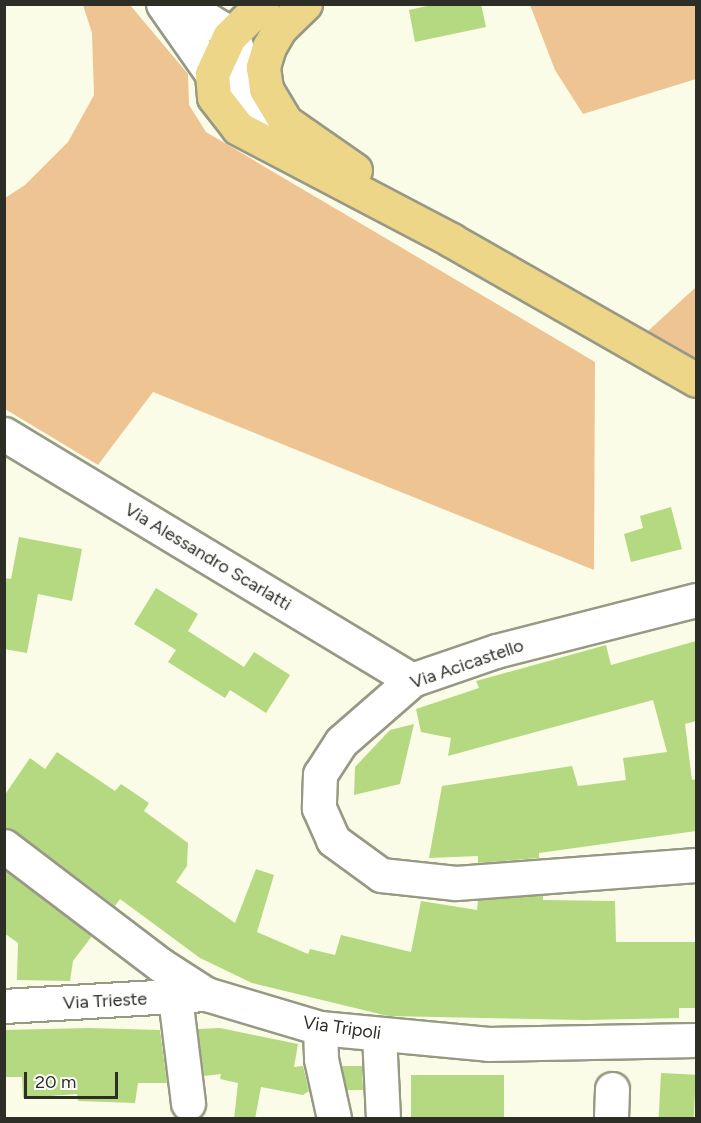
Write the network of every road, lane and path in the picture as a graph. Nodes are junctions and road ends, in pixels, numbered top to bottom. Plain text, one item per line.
1 (163, 4) edge
2 (182, 4) edge
3 (262, 4) edge
4 (305, 4) edge
5 (229, 37) junction
6 (212, 74) junction
7 (400, 201) junction
8 (451, 240) junction
9 (696, 380) edge
10 (4, 434) edge
11 (696, 600) edge
12 (412, 680) junction
13 (4, 846) edge
14 (696, 865) edge
15 (191, 995) junction
16 (4, 1006) edge
17 (320, 1028) junction
18 (379, 1034) junction
19 (696, 1040) edge
20 (188, 1103) dead end
21 (334, 1119) edge
22 (382, 1119) edge

1 - 6 street
2 - 5 street
3 - 5 main road
4 - 7 main road
5 - 6 main road
5 - 7 street
6 - 8 main road
7 - 8 main road
8 - 9 main road
10 - 12 street, Via Alessandro Scarlatti
11 - 12 street, Via Acicastello
12 - 14 street, Via Acicastello
13 - 15 street, Via Tripoli
15 - 16 street, Via Trieste
15 - 17 street, Via Tripoli
15 - 20 street
17 - 18 street, Via Tripoli
17 - 21 street
18 - 19 street, Via Tripoli
18 - 22 street

